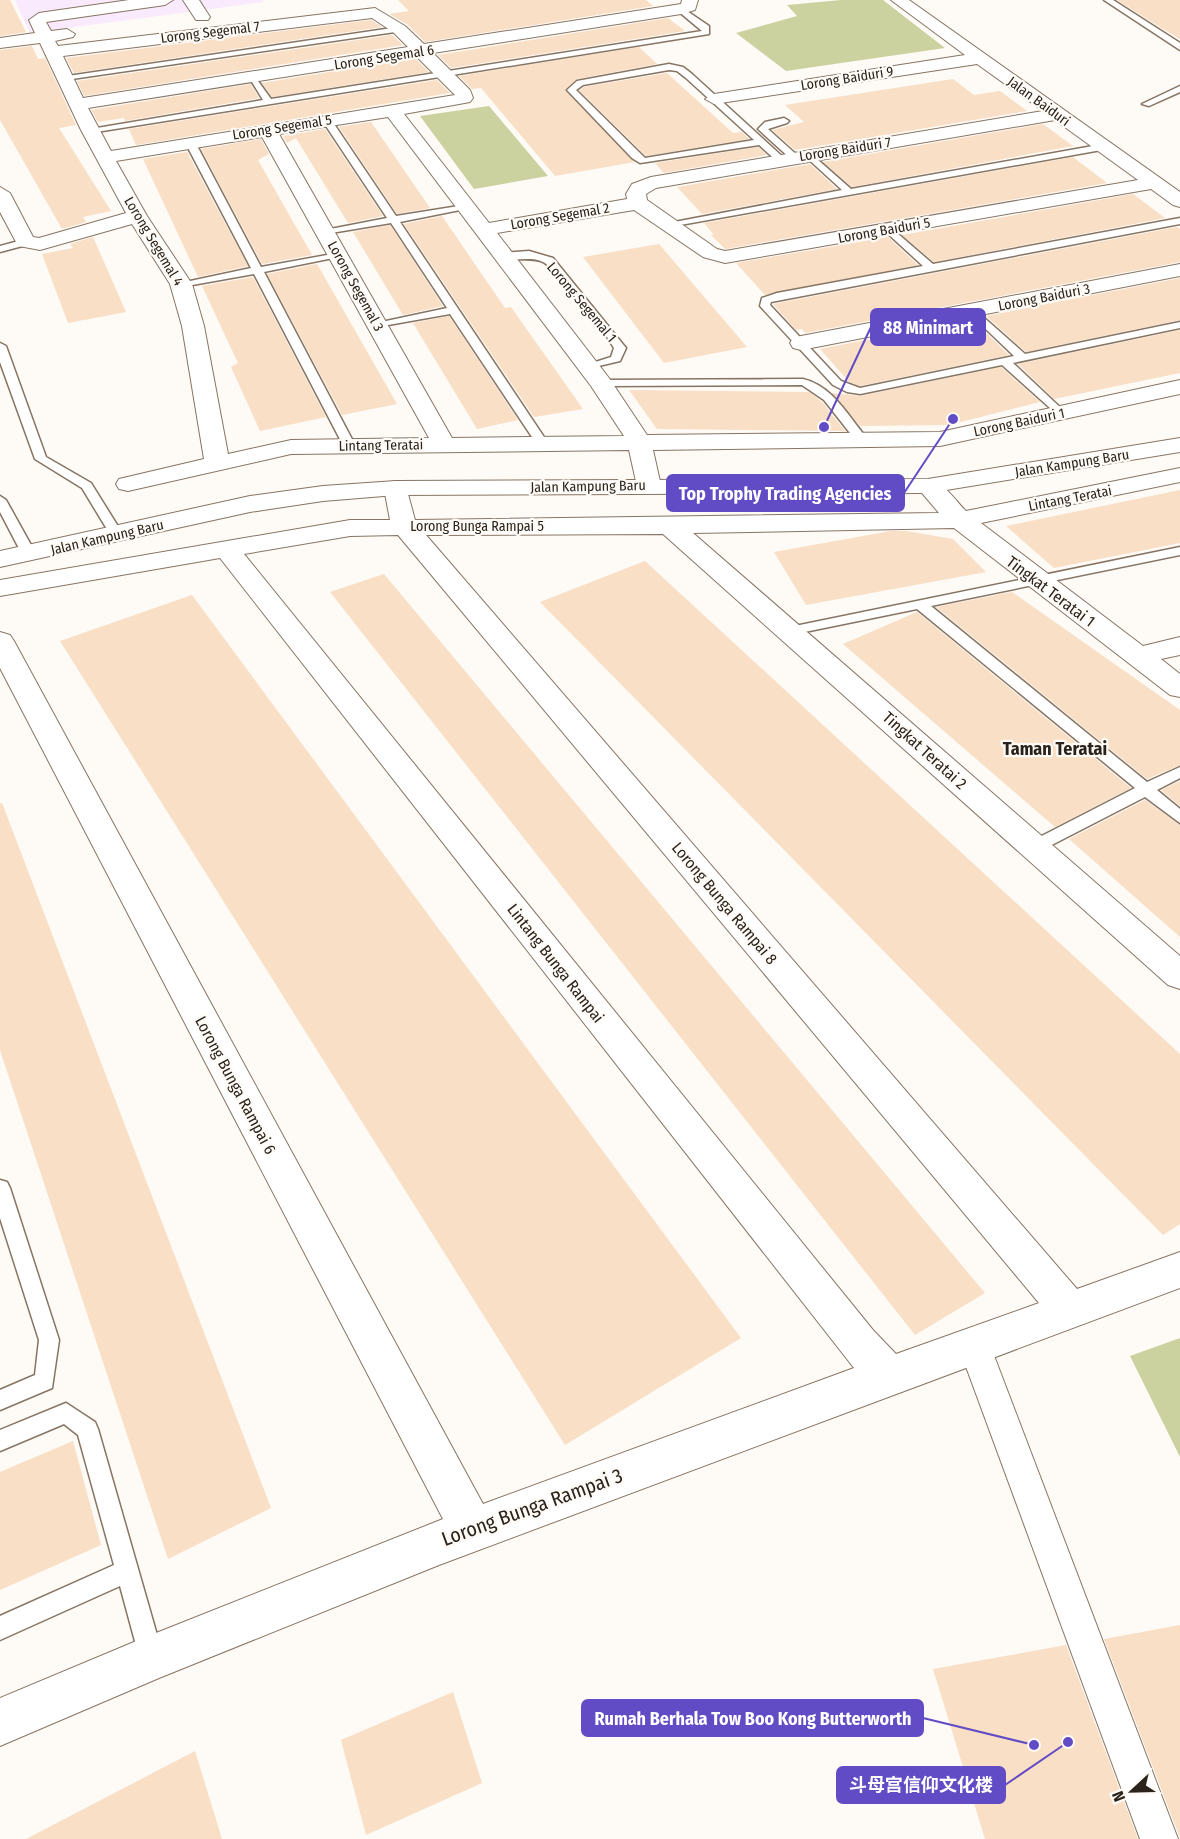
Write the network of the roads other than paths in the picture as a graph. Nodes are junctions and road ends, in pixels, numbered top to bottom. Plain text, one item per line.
1 (165, 0) edge
2 (191, 0) edge
3 (899, 0) edge
4 (1108, 0) edge
5 (687, 5) edge
6 (399, 29) junction
7 (218, 34) junction
8 (0, 43) edge
9 (50, 44) junction
10 (1180, 47) edge
11 (423, 51) junction
12 (980, 58) junction
13 (446, 74) junction
14 (65, 77) junction
15 (253, 77) junction
16 (1180, 88) edge
17 (714, 99) junction
18 (268, 101) junction
19 (77, 104) junction
20 (1146, 104) dead end
21 (392, 110) junction
22 (1058, 114) junction
23 (327, 120) junction
24 (784, 121) dead end
25 (267, 129) junction
26 (90, 130) junction
27 (190, 142) junction
28 (762, 142) junction
29 (1104, 147) junction
30 (106, 157) junction
31 (795, 158) junction
32 (1154, 183) junction
33 (848, 191) junction
34 (0, 193) edge
35 (637, 198) junction
36 (1180, 201) edge
37 (465, 208) junction
38 (137, 216) junction
39 (393, 220) junction
40 (1180, 221) edge
41 (669, 224) junction
42 (482, 230) junction
43 (890, 230) junction
44 (325, 231) junction
45 (26, 242) junction
46 (0, 249) edge
47 (338, 256) junction
48 (502, 256) junction
49 (929, 266) junction
50 (257, 270) junction
51 (1180, 270) edge
52 (182, 284) junction
53 (452, 310) junction
54 (972, 310) junction
55 (377, 324) junction
56 (1180, 325) edge
57 (801, 343) junction
58 (0, 346) edge
59 (1023, 358) junction
60 (1005, 362) junction
61 (595, 375) junction
62 (1180, 387) edge
63 (1060, 412) junction
64 (861, 439) junction
65 (639, 441) junction
66 (542, 443) junction
67 (444, 444) junction
68 (1180, 445) edge
69 (349, 446) junction
70 (217, 462) junction
71 (1180, 476) edge
72 (128, 484) dead end
73 (649, 486) junction
74 (928, 486) junction
75 (396, 488) junction
76 (0, 500) edge
77 (960, 520) junction
78 (404, 526) junction
79 (669, 526) junction
80 (117, 536) junction
81 (226, 548) junction
82 (1180, 551) edge
83 (29, 554) junction
84 (0, 559) edge
85 (1035, 580) junction
86 (0, 588) edge
87 (918, 603) junction
88 (790, 631) junction
89 (0, 641) edge
90 (1180, 646) edge
91 (1137, 656) junction
92 (1180, 688) edge
93 (1180, 772) edge
94 (1145, 789) junction
95 (1180, 817) edge
96 (1034, 847) junction
97 (1180, 975) edge
98 (0, 1188) edge
99 (1180, 1270) edge
100 (1070, 1310) junction
101 (974, 1345) junction
102 (889, 1376) junction
103 (0, 1400) edge
104 (0, 1441) edge
105 (472, 1528) junction
106 (125, 1572) junction
107 (0, 1628) edge
108 (151, 1656) junction
109 (0, 1722) edge
110 (1159, 1839) edge

1 - 9 street
2 - 7 street
3 - 12 street, Jalan Baiduri
4 - 10 lane
5 - 11 street, Lorong Segemal 6
5 - 13 lane
6 - 7 lane
6 - 7 street, Lorong Segemal 7
6 - 11 street
7 - 9 street, Lorong Segemal 7
7 - 14 lane
8 - 9 street, Lorong Segemal 7
9 - 14 street, Lorong Segemal 4
11 - 13 street
11 - 15 street, Lorong Segemal 6
12 - 17 street, Lorong Baiduri 9
12 - 22 street, Jalan Baiduri
13 - 18 lane
13 - 21 street, Lorong Segemal 5
14 - 19 street, Lorong Segemal 4
15 - 18 lane
15 - 19 street, Lorong Segemal 6
16 - 20 lane
17 - 28 lane
17 - 28 lane
18 - 26 lane
19 - 26 street, Lorong Segemal 4
21 - 23 street, Lorong Segemal 5
21 - 37 street, Lorong Segemal 1
22 - 29 street, Jalan Baiduri
22 - 31 street, Lorong Baiduri 7
23 - 25 street, Lorong Segemal 5
23 - 39 lane
24 - 31 lane
25 - 27 street, Lorong Segemal 5
25 - 44 street, Lorong Segemal 3
26 - 30 street, Lorong Segemal 4
27 - 30 street, Lorong Segemal 5
27 - 50 lane
28 - 31 lane
29 - 32 street, Jalan Baiduri
29 - 33 lane
30 - 38 street, Lorong Segemal 4
31 - 33 lane
31 - 35 street, Lorong Baiduri 7
32 - 36 street, Jalan Baiduri
32 - 43 street, Lorong Baiduri 5
33 - 41 lane
34 - 45 street
35 - 41 street, Lorong Baiduri 5
35 - 42 street, Lorong Segemal 2
37 - 39 lane
37 - 42 street, Lorong Segemal 1
38 - 45 street
38 - 52 street, Lorong Segemal 4
39 - 44 lane
39 - 53 lane
40 - 49 lane
41 - 43 street, Lorong Baiduri 5
42 - 48 street, Lorong Segemal 1
43 - 49 lane
44 - 47 street, Lorong Segemal 3
45 - 46 lane
47 - 50 lane
47 - 55 street, Lorong Segemal 3
48 - 61 street, Lorong Segemal 1
48 - 61 lane, Lorong Segemal 1
49 - 57 lane
50 - 52 lane
50 - 69 lane
51 - 54 street, Lorong Baiduri 3
52 - 70 street, Lorong Segemal 4
53 - 55 lane
53 - 66 lane
54 - 57 street, Lorong Baiduri 3
54 - 59 lane
55 - 67 street, Lorong Segemal 3
56 - 59 lane
57 - 60 lane
58 - 80 lane
59 - 60 lane
60 - 63 lane
61 - 64 lane
61 - 65 street, Lorong Segemal 1
62 - 63 street, Lorong Baiduri 1
63 - 64 street, Lorong Baiduri 1
64 - 65 street, Lorong Baiduri 1
65 - 66 street, Lintang Teratai
65 - 73 street, Lorong Segemal 1
66 - 67 street, Lintang Teratai
67 - 69 street, Lintang Teratai
68 - 74 street, Jalan Kampung Baru
69 - 70 street, Lintang Teratai
70 - 72 street, Lintang Teratai
71 - 77 street, Lintang Teratai
73 - 74 street, Jalan Kampung Baru
73 - 75 street, Jalan Kampung Baru
74 - 77 street, Tingkat Teratai 1
75 - 78 street, Lorong Bunga Rampai 8
75 - 80 street, Jalan Kampung Baru
76 - 83 lane
77 - 79 street, Lorong Bunga Rampai 5
77 - 85 street, Tingkat Teratai 1
78 - 79 street, Lorong Bunga Rampai 5
78 - 81 street, Lorong Bunga Rampai 5
78 - 100 street, Lorong Bunga Rampai 8
79 - 88 street, Tingkat Teratai 2
80 - 83 street, Jalan Kampung Baru
81 - 86 street, Lorong Bunga Rampai 5
81 - 102 street, Lintang Bunga Rampai
82 - 85 lane
83 - 84 street, Jalan Kampung Baru
85 - 87 lane
85 - 91 street, Tingkat Teratai 1
87 - 88 lane
87 - 94 lane
88 - 96 street, Tingkat Teratai 2
89 - 105 street, Lorong Bunga Rampai 6
90 - 91 street
91 - 92 street, Tingkat Teratai 1
93 - 94 lane
94 - 95 lane
94 - 96 lane
96 - 97 street, Tingkat Teratai 2
98 - 103 lane
99 - 100 street, Lorong Bunga Rampai 3
100 - 101 street, Lorong Bunga Rampai 3
101 - 102 street, Lorong Bunga Rampai 3
101 - 110 street
102 - 105 street, Lorong Bunga Rampai 3
104 - 106 lane
105 - 108 street, Lorong Bunga Rampai 3
106 - 107 lane
106 - 108 lane
108 - 109 street, Lorong Bunga Rampai 3

